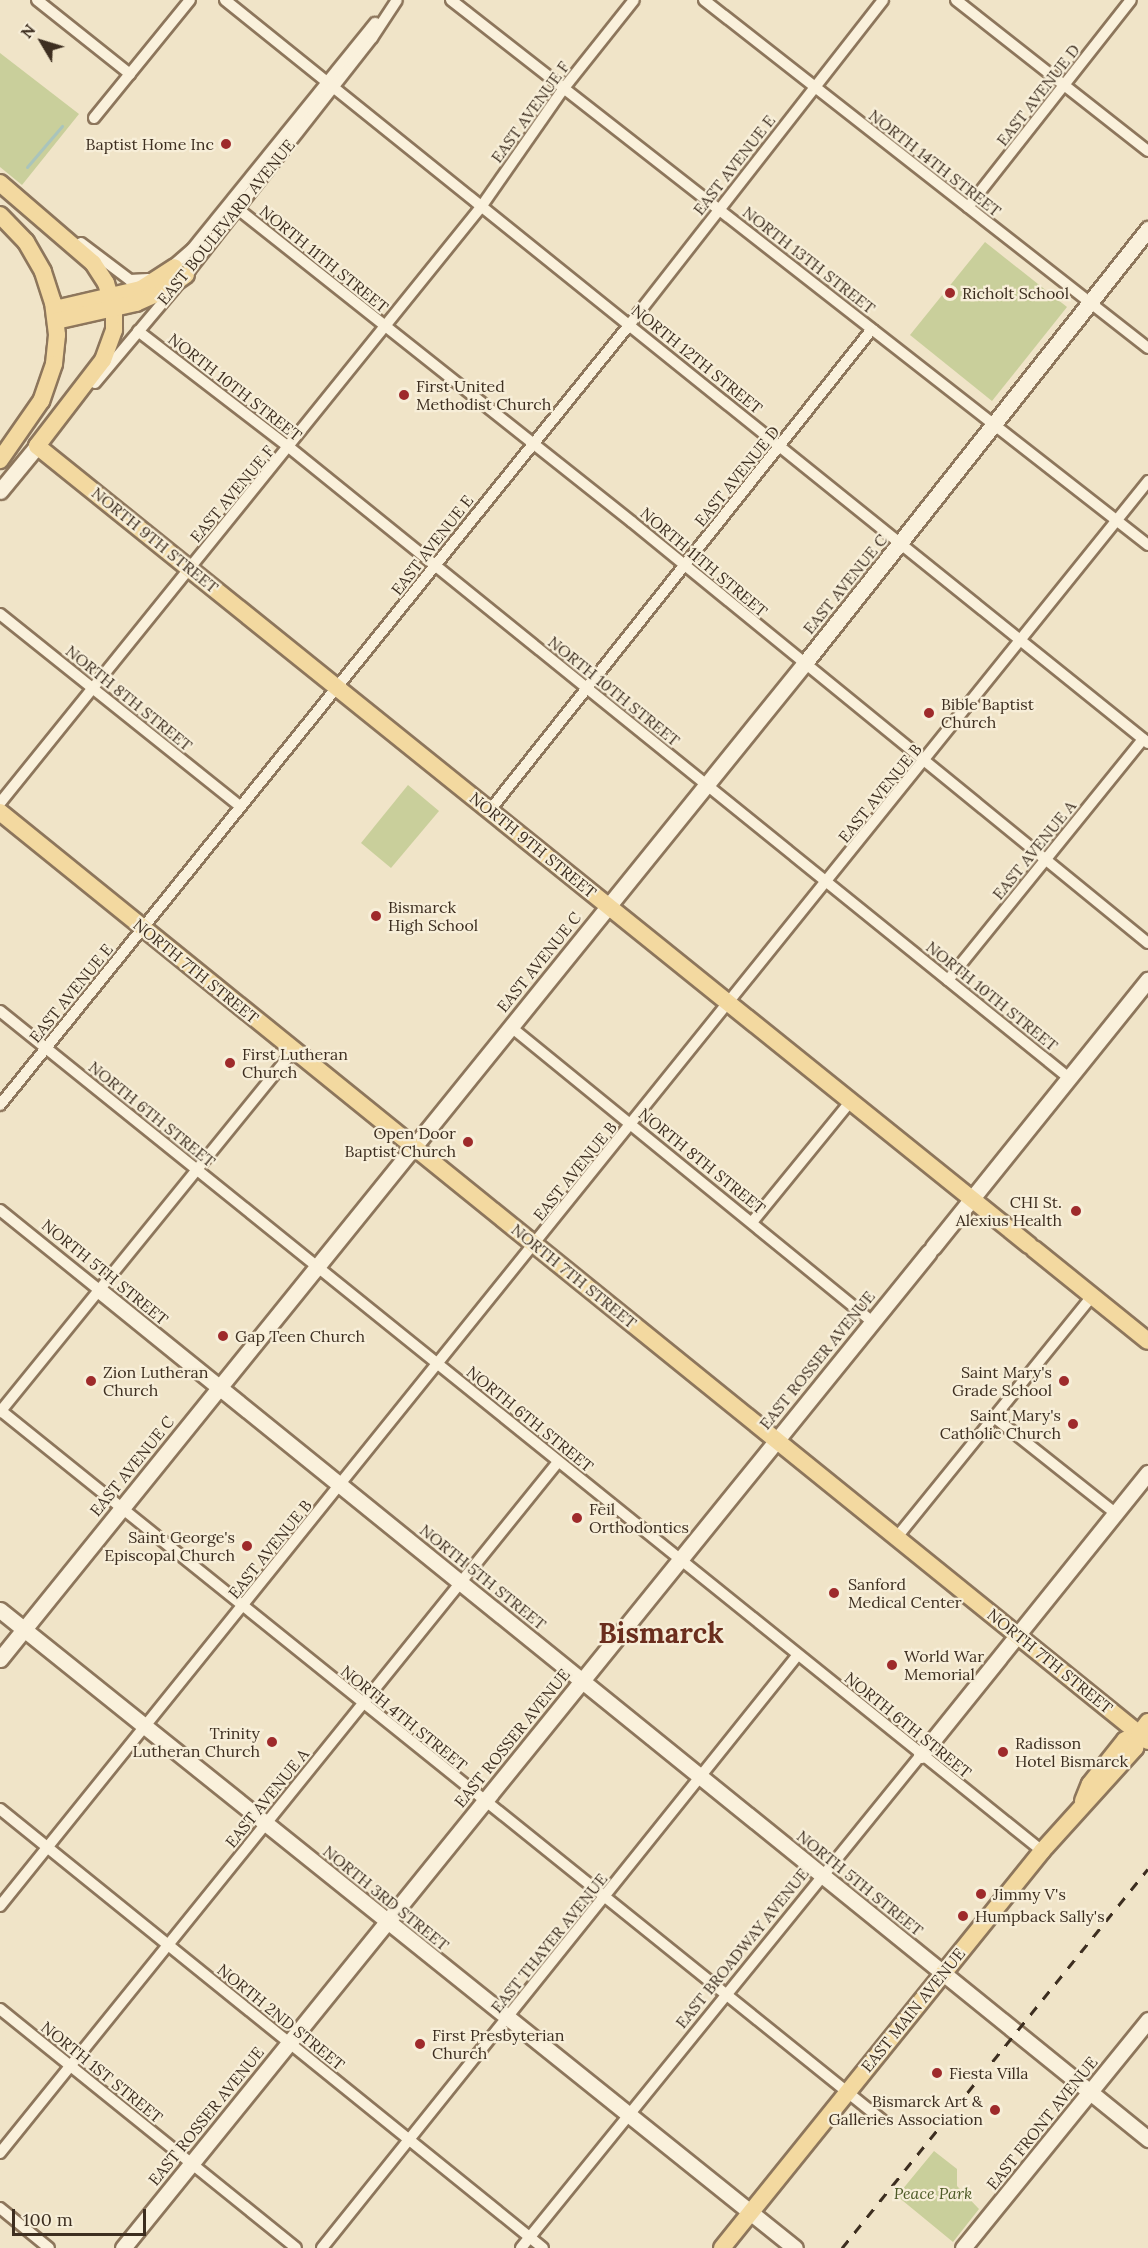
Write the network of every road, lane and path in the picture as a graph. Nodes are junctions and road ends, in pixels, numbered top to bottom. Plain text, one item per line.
1 (37, 0) edge
2 (190, 0) edge
3 (225, 0) edge
4 (397, 0) edge
5 (451, 0) edge
6 (634, 0) edge
7 (704, 0) edge
8 (883, 0) edge
9 (956, 0) edge
10 (1131, 0) edge
11 (129, 74) junction
12 (330, 84) junction
13 (1064, 85) junction
14 (815, 87) junction
15 (564, 88) junction
16 (94, 118) dead end
17 (1148, 151) edge
18 (7, 188) edge
19 (481, 207) junction
20 (968, 207) junction
21 (238, 209) junction
22 (719, 209) junction
23 (0, 215) edge
24 (1148, 229) edge
25 (180, 271) junction
26 (1090, 302) junction
27 (113, 303) junction
28 (56, 315) junction
29 (630, 324) junction
30 (385, 327) junction
31 (872, 329) junction
32 (138, 331) junction
33 (1148, 348) edge
34 (54, 423) junction
35 (994, 425) junction
36 (532, 443) junction
37 (37, 446) junction
38 (780, 446) junction
39 (290, 448) junction
40 (0, 461) edge
41 (1148, 481) edge
42 (0, 491) edge
43 (1117, 520) junction
44 (901, 543) junction
45 (1148, 545) edge
46 (434, 566) junction
47 (683, 566) junction
48 (190, 568) junction
49 (0, 614) edge
50 (1023, 640) junction
51 (804, 664) junction
52 (339, 685) junction
53 (586, 687) junction
54 (92, 688) junction
55 (1145, 741) edge
56 (925, 761) junction
57 (707, 784) junction
58 (0, 802) edge
59 (240, 806) junction
60 (490, 810) junction
61 (0, 812) edge
62 (1045, 860) junction
63 (828, 882) junction
64 (608, 905) junction
65 (142, 928) junction
66 (1148, 943) edge
67 (948, 980) junction
68 (1148, 981) edge
69 (730, 1003) junction
70 (0, 1011) edge
71 (511, 1027) junction
72 (46, 1048) junction
73 (295, 1049) junction
74 (1069, 1078) junction
75 (851, 1101) junction
76 (0, 1105) edge
77 (632, 1124) junction
78 (414, 1147) junction
79 (195, 1169) junction
80 (972, 1199) junction
81 (0, 1210) edge
82 (753, 1221) junction
83 (535, 1244) junction
84 (316, 1267) junction
85 (99, 1290) junction
86 (1092, 1296) junction
87 (872, 1321) junction
88 (1148, 1341) edge
89 (438, 1364) junction
90 (220, 1388) junction
91 (0, 1411) edge
92 (993, 1417) junction
93 (776, 1440) junction
94 (558, 1462) junction
95 (1148, 1473) edge
96 (341, 1485) junction
97 (122, 1508) junction
98 (1116, 1513) junction
99 (897, 1537) junction
100 (679, 1560) junction
101 (460, 1582) junction
102 (243, 1606) junction
103 (0, 1610) edge
104 (24, 1629) junction
105 (1018, 1635) junction
106 (797, 1656) junction
107 (0, 1659) edge
108 (582, 1680) junction
109 (363, 1703) junction
110 (145, 1727) junction
111 (1145, 1732) edge
112 (921, 1755) junction
113 (701, 1778) junction
114 (484, 1802) junction
115 (0, 1809) edge
116 (266, 1824) junction
117 (47, 1848) junction
118 (1042, 1851) junction
119 (824, 1876) junction
120 (603, 1898) junction
121 (0, 1906) edge
122 (387, 1922) junction
123 (169, 1945) junction
124 (943, 1973) junction
125 (728, 1994) junction
126 (0, 2009) edge
127 (507, 2019) junction
128 (1148, 2020) edge
129 (289, 2043) junction
130 (70, 2066) junction
131 (848, 2092) junction
132 (1090, 2092) junction
133 (629, 2115) junction
134 (882, 2120) dead end
135 (1148, 2139) edge
136 (409, 2140) junction
137 (0, 2153) edge
138 (191, 2163) junction
139 (0, 2208) edge
140 (751, 2213) junction
141 (530, 2238) junction
142 (50, 2248) edge
143 (123, 2248) edge
144 (296, 2248) edge
145 (322, 2248) edge
146 (521, 2248) edge
147 (543, 2248) edge
148 (722, 2248) edge
149 (795, 2248) edge
150 (963, 2248) edge

1 - 11 street
2 - 11 street
3 - 12 street, NORTH 12TH STREET
4 - 12 street, EAST BOULEVARD AVENUE
5 - 15 street, NORTH 13TH STREET
6 - 15 street, EAST AVENUE F
7 - 14 street, NORTH 14TH STREET
8 - 14 street, EAST AVENUE E
9 - 13 street
10 - 13 street, EAST AVENUE D
11 - 16 street
12 - 19 street, NORTH 12TH STREET
12 - 21 street, EAST BOULEVARD AVENUE
12 - 25 street, EAST BOULEVARD AVENUE
13 - 17 street
13 - 20 street, EAST AVENUE D
14 - 20 street, NORTH 14TH STREET
14 - 22 street, EAST AVENUE E
15 - 19 street, EAST AVENUE F
15 - 22 street, NORTH 13TH STREET
18 - 25 street, EAST BOULEVARD AVENUE
18 - 27 main road
19 - 29 street, NORTH 12TH STREET
19 - 30 street, EAST AVENUE F
20 - 26 street, NORTH 14TH STREET
21 - 25 street, EAST BOULEVARD AVENUE
21 - 30 street, NORTH 11TH STREET
22 - 29 street, EAST AVENUE E
22 - 31 street, NORTH 13TH STREET
23 - 28 main road
24 - 26 street, EAST AVENUE C
25 - 27 main road
25 - 32 street, EAST BOULEVARD AVENUE
26 - 33 street, NORTH 14TH STREET
26 - 35 street, EAST AVENUE C
27 - 28 main road
27 - 34 main road, EAST BOULEVARD AVENUE
28 - 40 main road
29 - 36 street, EAST AVENUE E
29 - 38 street, NORTH 12TH STREET
30 - 36 street, NORTH 11TH STREET
30 - 39 street, EAST AVENUE F
31 - 35 street, NORTH 13TH STREET
31 - 38 street, EAST AVENUE D
32 - 34 street, EAST BOULEVARD AVENUE
32 - 39 street, NORTH 10TH STREET
34 - 37 main road, EAST BOULEVARD AVENUE
35 - 43 street, NORTH 13TH STREET
35 - 44 street, EAST AVENUE C
36 - 46 street, EAST AVENUE E
36 - 47 street, NORTH 11TH STREET
37 - 40 main road
37 - 42 street, EAST BOULEVARD AVENUE
37 - 48 main road, NORTH 9TH STREET
38 - 44 street, NORTH 12TH STREET
38 - 47 street, EAST AVENUE D
39 - 46 street, NORTH 10TH STREET
39 - 48 street, EAST AVENUE F
41 - 43 street, EAST AVENUE B
43 - 45 street, NORTH 13TH STREET
43 - 50 street, EAST AVENUE B
44 - 50 street, NORTH 12TH STREET
44 - 51 street, EAST AVENUE C
46 - 52 street, EAST AVENUE E
46 - 53 street, NORTH 10TH STREET
47 - 51 street, NORTH 11TH STREET
47 - 53 street, EAST AVENUE D
48 - 52 main road, NORTH 9TH STREET
48 - 54 street, EAST AVENUE F
49 - 54 street, NORTH 8TH STREET
50 - 55 street, NORTH 12TH STREET
50 - 56 street, EAST AVENUE B
51 - 56 street, NORTH 11TH STREET
51 - 57 street, EAST AVENUE C
52 - 59 street, EAST AVENUE E
52 - 60 main road, NORTH 9TH STREET
53 - 57 street, NORTH 10TH STREET
53 - 60 street, EAST AVENUE D
54 - 58 street, EAST AVENUE F
54 - 59 street, NORTH 8TH STREET
55 - 62 street, EAST AVENUE A
56 - 62 street, NORTH 11TH STREET
56 - 63 street, EAST AVENUE B
57 - 63 street, NORTH 10TH STREET
57 - 64 street, EAST AVENUE C
59 - 65 street, EAST AVENUE E
60 - 64 main road, NORTH 9TH STREET
61 - 65 main road, NORTH 7TH STREET
62 - 66 street, NORTH 11TH STREET
62 - 67 street, EAST AVENUE A
63 - 67 street, NORTH 10TH STREET
63 - 69 street, EAST AVENUE B
64 - 69 main road, NORTH 9TH STREET
64 - 71 street, EAST AVENUE C
65 - 72 street, EAST AVENUE E
65 - 73 main road, NORTH 7TH STREET
67 - 74 street, NORTH 10TH STREET
68 - 74 street, EAST ROSSER AVENUE
69 - 75 main road, NORTH 9TH STREET
69 - 77 street, EAST AVENUE B
70 - 72 street, NORTH 6TH STREET
71 - 77 street, NORTH 8TH STREET
71 - 78 street, EAST AVENUE C
72 - 76 street, EAST AVENUE E
72 - 79 street, NORTH 6TH STREET
73 - 78 main road, NORTH 7TH STREET
73 - 79 street
74 - 80 street, EAST ROSSER AVENUE
75 - 80 main road, NORTH 9TH STREET
75 - 82 street
77 - 82 street, NORTH 8TH STREET
77 - 83 street, EAST AVENUE B
78 - 83 main road, NORTH 7TH STREET
78 - 84 street, EAST AVENUE C
79 - 84 street, NORTH 6TH STREET
79 - 85 street
80 - 86 main road, NORTH 9TH STREET
80 - 87 street, EAST ROSSER AVENUE
81 - 85 street, NORTH 5TH STREET
82 - 87 street, NORTH 8TH STREET
83 - 89 street, EAST AVENUE B
83 - 93 main road, NORTH 7TH STREET
84 - 89 street, NORTH 6TH STREET
84 - 90 street, EAST AVENUE C
85 - 90 street, NORTH 5TH STREET
85 - 91 street
86 - 88 main road, NORTH 9TH STREET
86 - 92 street
87 - 93 street, EAST ROSSER AVENUE
89 - 94 street, NORTH 6TH STREET
89 - 96 street, EAST AVENUE B
90 - 96 street, NORTH 5TH STREET
90 - 97 street, EAST AVENUE C
91 - 97 street, NORTH 4TH STREET
92 - 98 street
92 - 99 street
93 - 99 main road, NORTH 7TH STREET
93 - 100 street, EAST ROSSER AVENUE
94 - 100 street, NORTH 6TH STREET
94 - 101 street, EAST AVENUE A
95 - 98 street, EAST BROADWAY AVENUE
96 - 101 street, NORTH 5TH STREET
96 - 102 street, EAST AVENUE B
97 - 102 street, NORTH 4TH STREET
97 - 104 street, EAST AVENUE C
98 - 105 street, EAST BROADWAY AVENUE
99 - 105 main road, NORTH 7TH STREET
100 - 106 street, NORTH 6TH STREET
100 - 108 street, EAST ROSSER AVENUE
101 - 108 street, NORTH 5TH STREET
101 - 109 street, EAST AVENUE A
102 - 109 street, NORTH 4TH STREET
102 - 110 street, EAST AVENUE B
103 - 104 street, NORTH 3RD STREET
104 - 107 street, EAST AVENUE C
104 - 110 street, NORTH 3RD STREET
105 - 111 main road, NORTH 7TH STREET
105 - 112 street, EAST BROADWAY AVENUE
106 - 112 street, NORTH 6TH STREET
106 - 113 street, EAST THAYER AVENUE
108 - 113 street, NORTH 5TH STREET
108 - 114 street, EAST ROSSER AVENUE
109 - 114 street, NORTH 4TH STREET
109 - 116 street, EAST AVENUE A
110 - 116 street, NORTH 3RD STREET
110 - 117 street, EAST AVENUE B
111 - 118 main road, EAST MAIN AVENUE
112 - 118 street, NORTH 6TH STREET
112 - 119 street, EAST BROADWAY AVENUE
113 - 119 street, NORTH 5TH STREET
113 - 120 street, EAST THAYER AVENUE
114 - 120 street, NORTH 4TH STREET
114 - 122 street, EAST ROSSER AVENUE
115 - 117 street, NORTH 2ND STREET
116 - 122 street, NORTH 3RD STREET
116 - 123 street, EAST AVENUE A
117 - 121 street, EAST AVENUE B
117 - 123 street, NORTH 2ND STREET
118 - 124 main road, EAST MAIN AVENUE
119 - 124 street, NORTH 5TH STREET
119 - 125 street, EAST BROADWAY AVENUE
120 - 125 street, NORTH 4TH STREET
120 - 127 street, EAST THAYER AVENUE
122 - 127 street, NORTH 3RD STREET
122 - 129 street, EAST ROSSER AVENUE
123 - 129 street, NORTH 2ND STREET
123 - 130 street, EAST AVENUE A
124 - 131 main road, EAST MAIN AVENUE
124 - 132 street, NORTH 5TH STREET
125 - 131 street, NORTH 4TH STREET
125 - 133 street, EAST BROADWAY AVENUE
126 - 130 street, NORTH 1ST STREET
127 - 133 street, NORTH 3RD STREET
127 - 136 street, EAST THAYER AVENUE
128 - 132 street, EAST FRONT AVENUE
129 - 136 street, NORTH 2ND STREET
129 - 138 street, EAST ROSSER AVENUE
130 - 137 street, EAST AVENUE A
130 - 138 street, NORTH 1ST STREET
131 - 134 street, NORTH 4TH STREET
131 - 140 main road, EAST MAIN AVENUE
132 - 135 street, NORTH 5TH STREET
132 - 150 street, EAST FRONT AVENUE
133 - 140 street, NORTH 3RD STREET
133 - 141 street, EAST BROADWAY AVENUE
136 - 141 street, NORTH 2ND STREET
136 - 145 street, EAST THAYER AVENUE
138 - 143 street, EAST ROSSER AVENUE
138 - 144 street, NORTH 1ST STREET
139 - 142 street
140 - 148 main road, EAST MAIN AVENUE
140 - 149 street, NORTH 3RD STREET
141 - 146 street, EAST BROADWAY AVENUE
141 - 147 street, NORTH 2ND STREET

